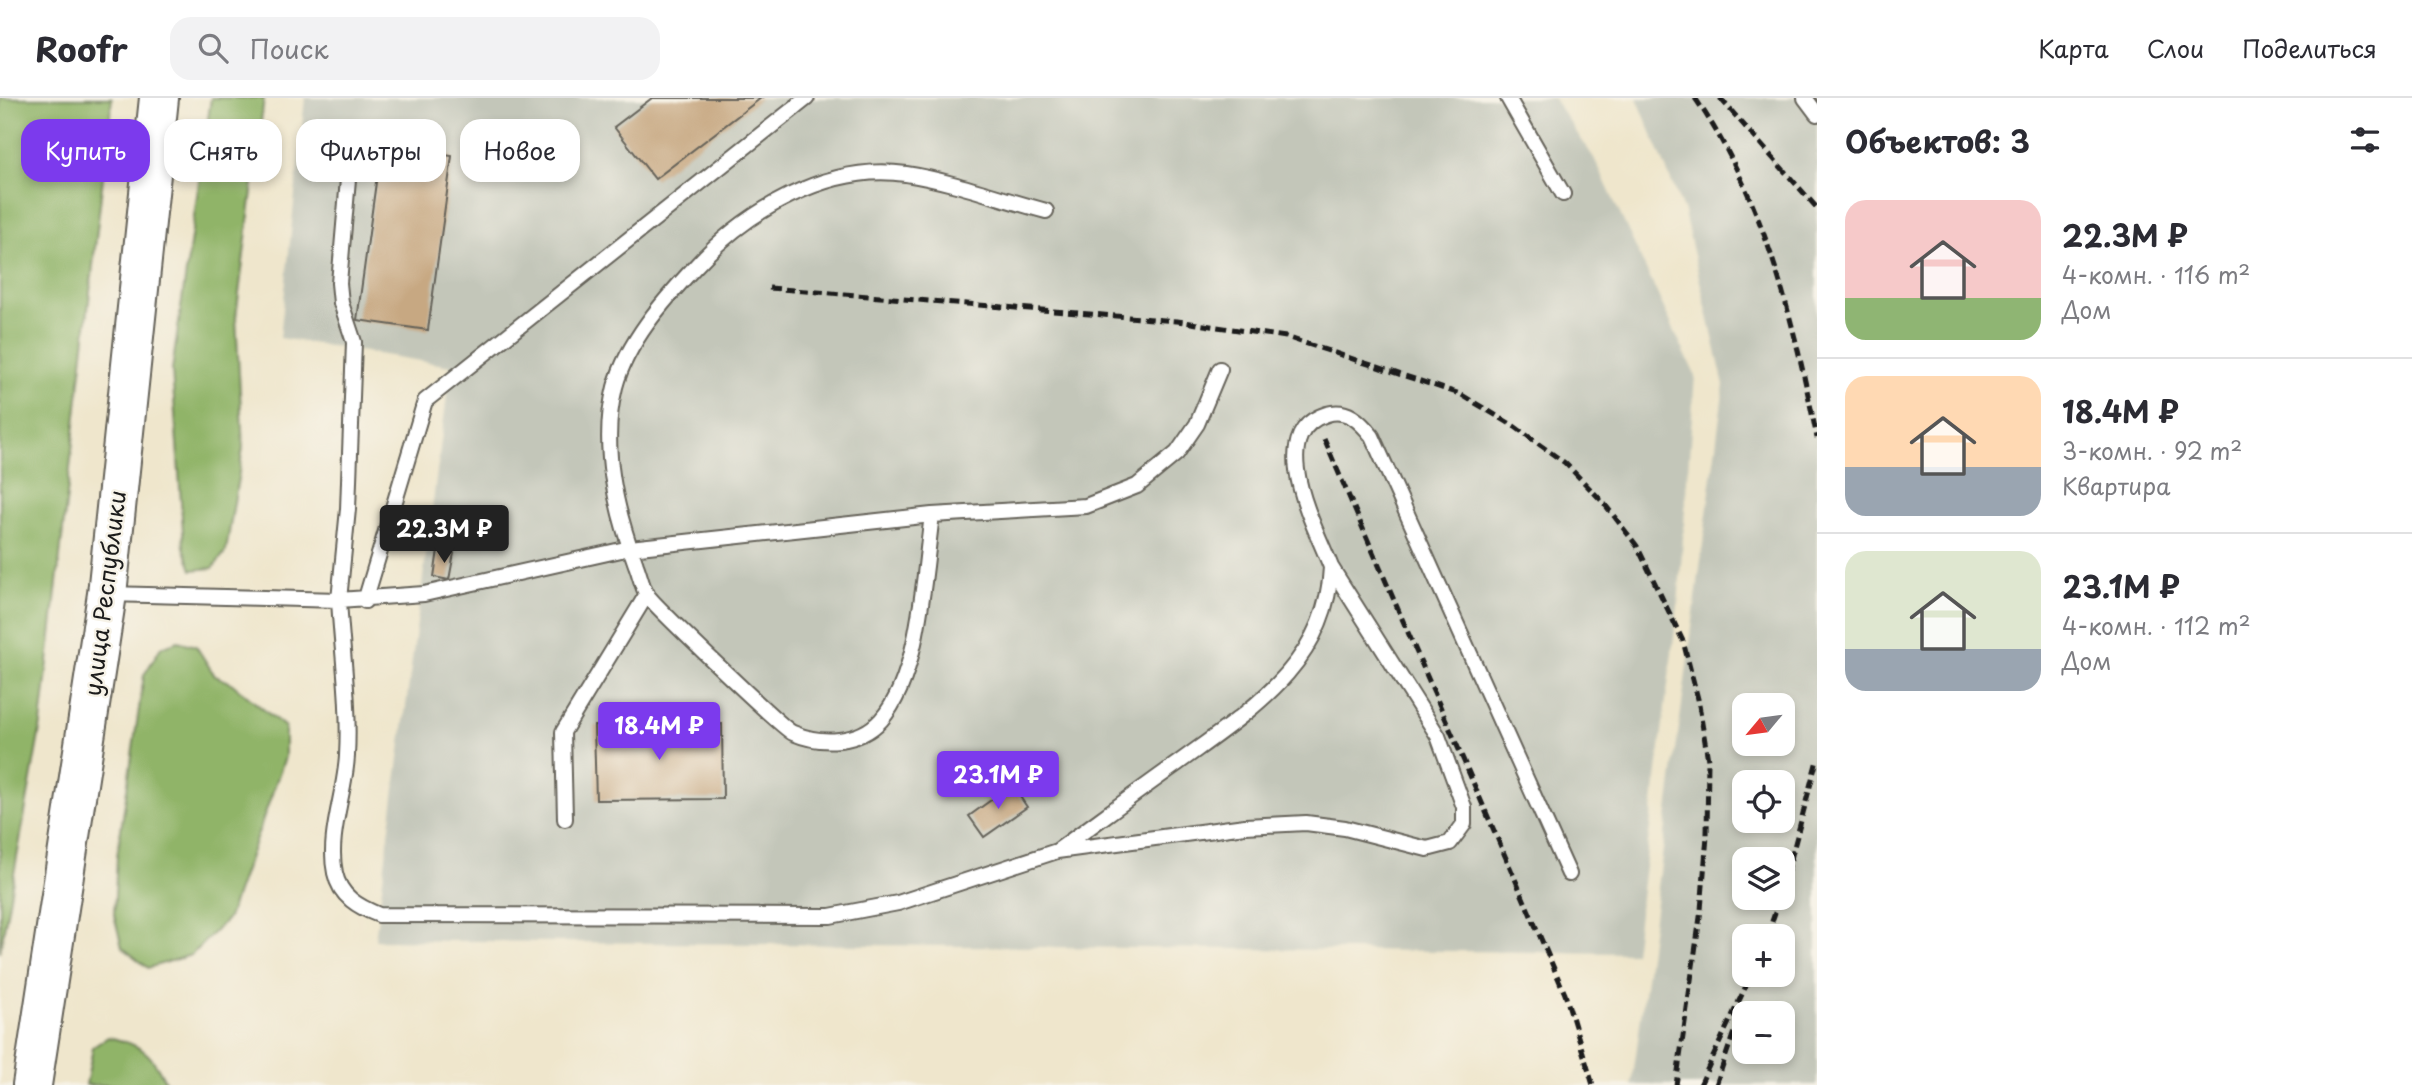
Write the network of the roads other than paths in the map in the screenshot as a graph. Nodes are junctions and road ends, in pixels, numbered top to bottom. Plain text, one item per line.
1 (159, 98) edge
2 (807, 98) edge
3 (1508, 98) edge
4 (1805, 98) edge
5 (1817, 114) edge
6 (348, 182) edge
7 (1563, 194) dead end
8 (1046, 211) dead end
9 (1220, 369) dead end
10 (932, 515) junction
11 (630, 548) junction
12 (1331, 566) junction
13 (107, 594) junction
14 (647, 594) junction
15 (339, 600) junction
16 (365, 601) junction
17 (565, 819) dead end
18 (1057, 851) junction
19 (1569, 874) dead end
20 (32, 1085) edge

1 - 13 main road, улица Республики
2 - 16 lane
3 - 7 lane
4 - 5 lane
6 - 15 lane
8 - 11 lane
9 - 10 lane
10 - 11 lane
10 - 14 lane
11 - 14 lane
11 - 16 lane
12 - 18 lane
12 - 18 lane
12 - 19 lane
13 - 15 lane
13 - 20 main road, улица Республики
14 - 17 lane
15 - 16 lane
15 - 18 lane

